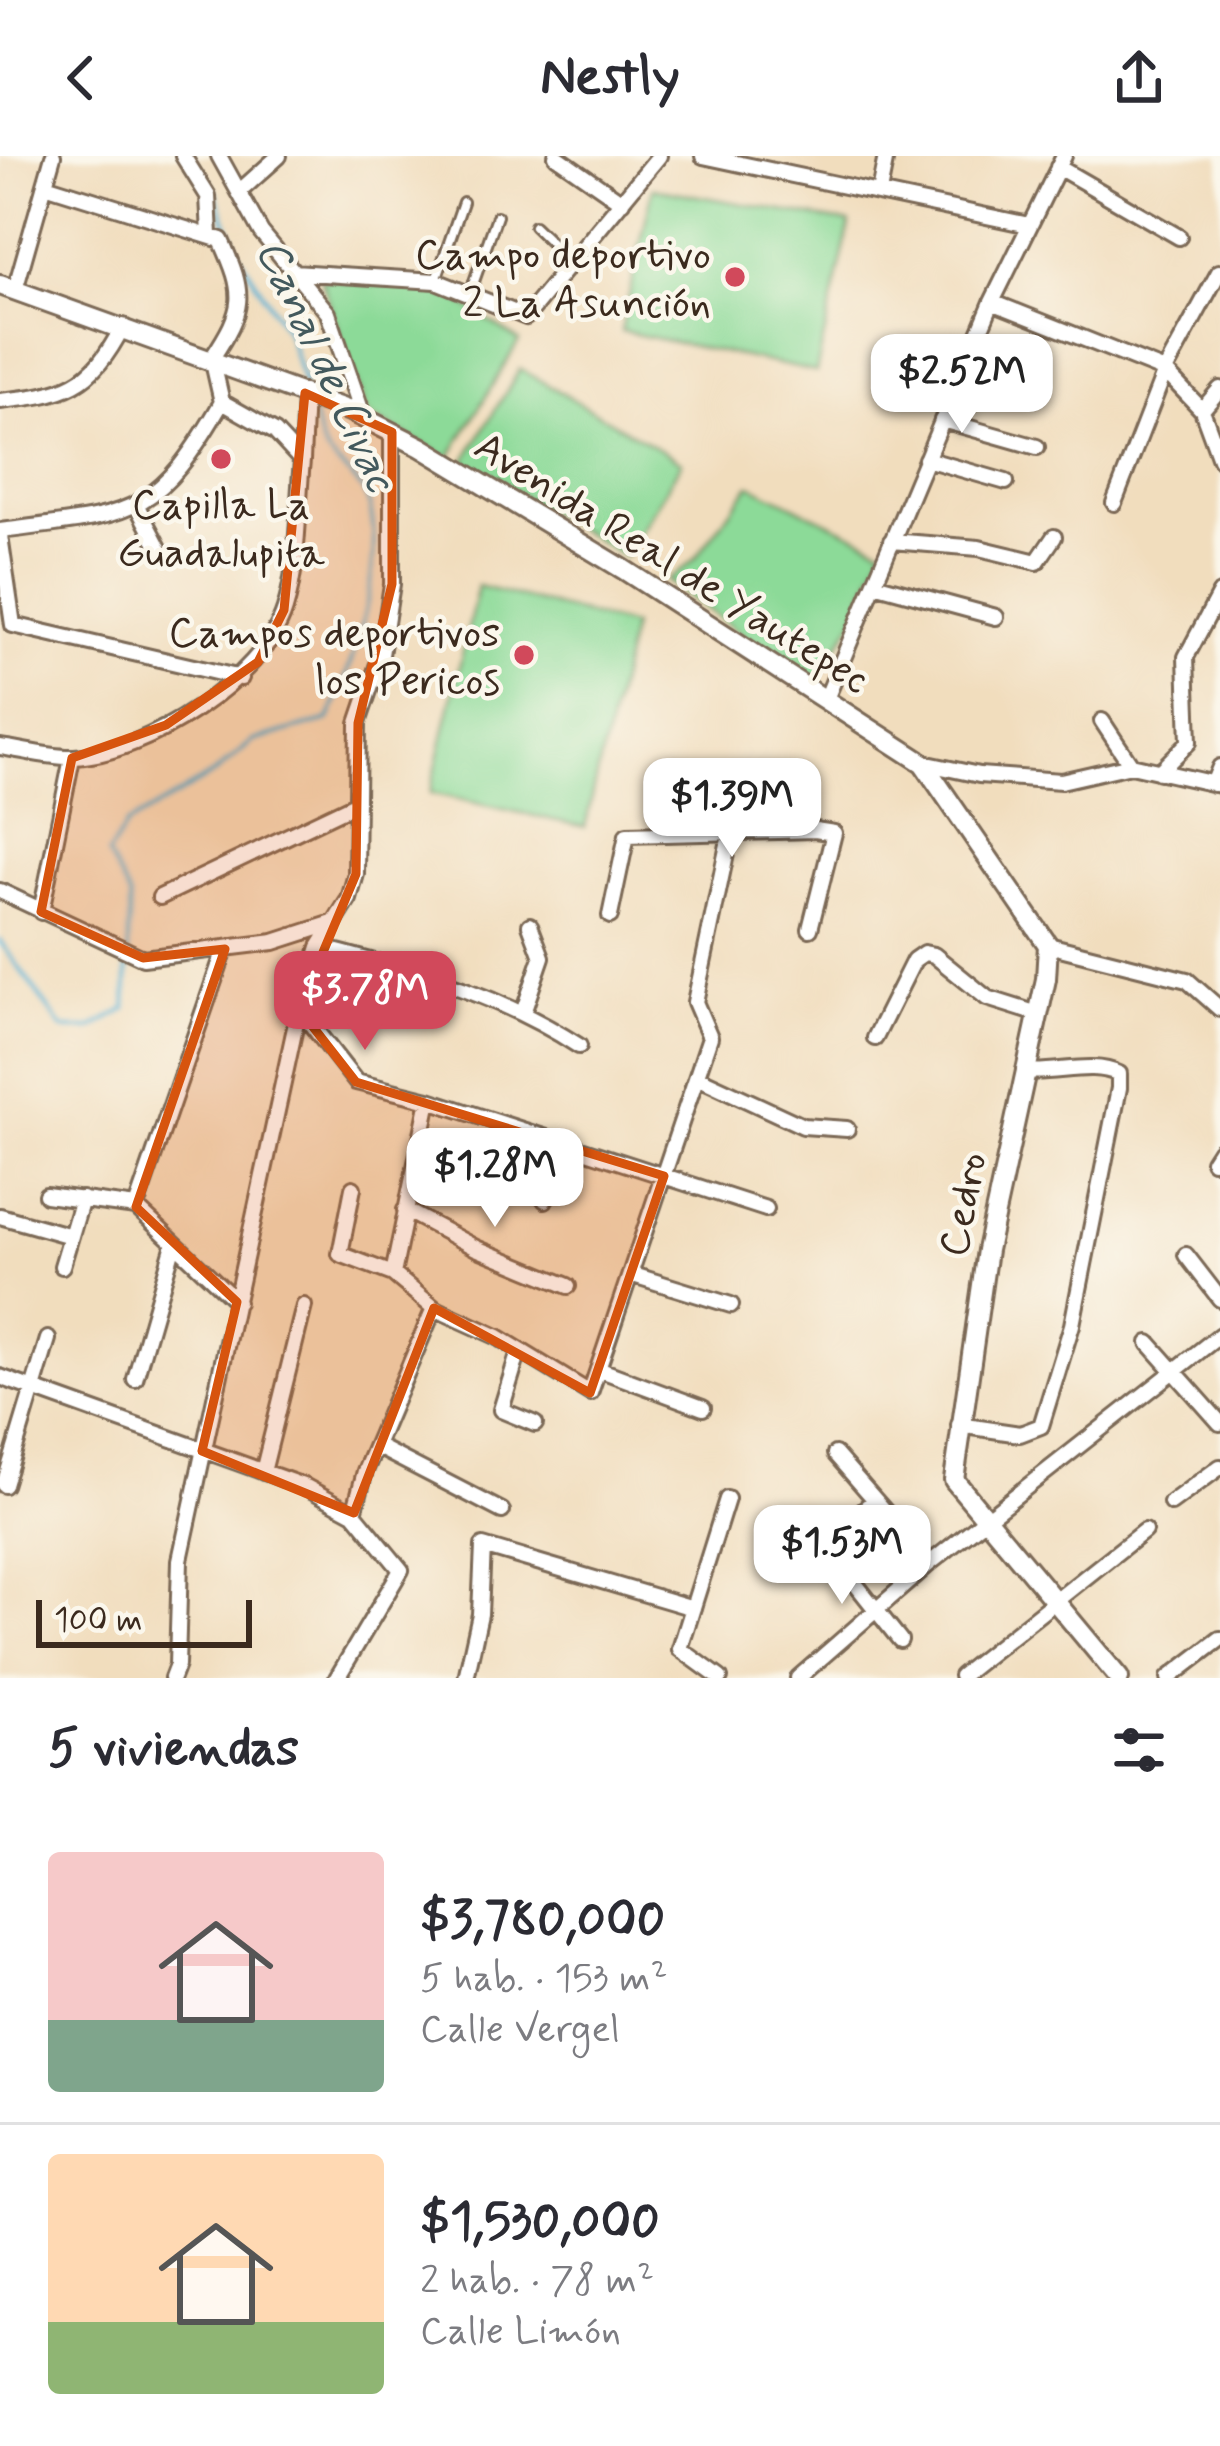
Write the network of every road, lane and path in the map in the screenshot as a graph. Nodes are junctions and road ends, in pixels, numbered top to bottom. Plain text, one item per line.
1 (53, 156) edge
2 (183, 156) edge
3 (219, 156) edge
4 (279, 156) edge
5 (556, 156) edge
6 (659, 156) edge
7 (703, 156) edge
8 (886, 156) edge
9 (1061, 162) edge
10 (45, 185) junction
11 (240, 191) junction
12 (879, 192) junction
13 (463, 202) dead end
14 (622, 202) junction
15 (497, 216) dead end
16 (1029, 225) junction
17 (534, 226) dead end
18 (1179, 236) dead end
19 (216, 238) junction
20 (573, 264) junction
21 (292, 272) junction
22 (1219, 272) edge
23 (436, 281) junction
24 (8, 288) edge
25 (470, 293) junction
26 (992, 302) junction
27 (123, 326) junction
28 (212, 358) junction
29 (1165, 371) junction
30 (1220, 389) edge
31 (306, 393) junction
32 (0, 401) edge
33 (222, 402) junction
34 (1202, 410) junction
35 (357, 414) junction
36 (942, 420) junction
37 (392, 432) junction
38 (1037, 447) dead end
39 (926, 459) junction
40 (1220, 459) edge
41 (302, 461) junction
42 (1006, 482) dead end
43 (1114, 503) dead end
44 (137, 506) junction
45 (0, 533) edge
46 (1054, 537) dead end
47 (891, 541) junction
48 (159, 548) dead end
49 (874, 584) junction
50 (1220, 593) edge
51 (5, 608) edge
52 (996, 616) dead end
53 (241, 678) junction
54 (826, 699) junction
55 (1102, 721) dead end
56 (0, 747) edge
57 (72, 758) junction
58 (923, 763) junction
59 (1131, 765) junction
60 (1220, 767) edge
61 (1159, 772) junction
62 (1216, 784) edge
63 (355, 804) junction
64 (730, 835) junction
65 (0, 891) edge
66 (160, 897) dead end
67 (41, 912) junction
68 (610, 916) dead end
69 (333, 923) junction
70 (530, 925) dead end
71 (810, 929) dead end
72 (1048, 945) junction
73 (319, 947) junction
74 (225, 949) junction
75 (299, 1009) junction
76 (1220, 1009) edge
77 (524, 1010) junction
78 (1038, 1014) junction
79 (875, 1038) dead end
80 (579, 1046) dead end
81 (1024, 1071) junction
82 (697, 1077) junction
83 (429, 1100) junction
84 (848, 1129) dead end
85 (565, 1143) junction
86 (664, 1176) junction
87 (353, 1188) dead end
88 (46, 1196) dead end
89 (82, 1199) junction
90 (545, 1201) dead end
91 (136, 1208) junction
92 (766, 1209) dead end
93 (405, 1210) junction
94 (0, 1216) edge
95 (71, 1236) junction
96 (174, 1244) junction
97 (1186, 1255) dead end
98 (62, 1266) dead end
99 (393, 1274) junction
100 (630, 1274) junction
101 (568, 1286) dead end
102 (1220, 1299) edge
103 (237, 1302) junction
104 (731, 1305) dead end
105 (304, 1306) dead end
106 (434, 1308) junction
107 (1220, 1335) edge
108 (48, 1339) dead end
109 (1148, 1343) dead end
110 (519, 1351) junction
111 (598, 1370) junction
112 (1174, 1370) junction
113 (0, 1377) edge
114 (135, 1379) dead end
115 (33, 1389) junction
116 (704, 1408) dead end
117 (1220, 1423) edge
118 (535, 1424) dead end
119 (958, 1425) junction
120 (376, 1446) junction
121 (202, 1451) junction
122 (835, 1454) dead end
123 (1220, 1467) edge
124 (263, 1472) junction
125 (4, 1485) dead end
126 (728, 1499) dead end
127 (875, 1500) junction
128 (1171, 1503) dead end
129 (502, 1510) dead end
130 (354, 1513) junction
131 (985, 1519) junction
132 (1144, 1531) dead end
133 (930, 1563) junction
134 (1052, 1601) junction
135 (693, 1608) junction
136 (875, 1609) junction
137 (1220, 1639) edge
138 (900, 1640) dead end
139 (961, 1676) edge
140 (172, 1678) edge
141 (337, 1678) edge
142 (466, 1678) edge
143 (720, 1678) edge
144 (798, 1678) edge
145 (1119, 1678) edge
146 (1169, 1678) edge

1 - 10 street
2 - 19 street
3 - 11 street
4 - 11 street
5 - 14 street
6 - 14 street
7 - 12 street
8 - 12 street
9 - 16 street
9 - 18 street
10 - 19 street
10 - 24 street
11 - 21 street
12 - 16 street
13 - 23 lane
14 - 20 street
15 - 25 lane
16 - 26 street
17 - 20 lane
19 - 28 street
20 - 25 street
21 - 23 street
21 - 35 street
22 - 29 street
23 - 25 street
24 - 27 street, Avenida Real de Yautepec
26 - 29 street
26 - 36 street
27 - 28 street, Avenida Real de Yautepec
27 - 32 street
28 - 31 street, Avenida Real de Yautepec
28 - 33 street
29 - 34 street
29 - 43 street
30 - 34 street
31 - 35 street, Avenida Real de Yautepec
31 - 41 street
33 - 41 street
33 - 44 street
34 - 40 street
35 - 37 street, Avenida Real de Yautepec
36 - 38 street
36 - 39 street
37 - 54 street, Avenida Real de Yautepec
37 - 63 street
39 - 42 street
39 - 47 street
41 - 53 street
44 - 45 street
44 - 48 street
45 - 51 street
46 - 47 street
47 - 49 street
49 - 52 street
49 - 54 street
50 - 61 street
51 - 53 street
53 - 57 street
54 - 58 street, Avenida Real de Yautepec
55 - 59 street
56 - 57 street
57 - 67 street
58 - 59 street
58 - 72 street, Avenida Real de Yautepec
59 - 61 street
60 - 62 street
61 - 62 street
63 - 66 street
63 - 69 street
64 - 68 street
64 - 71 street
64 - 82 street
65 - 67 street
67 - 74 street
69 - 73 street
69 - 74 street
70 - 77 street
72 - 76 street
72 - 78 street, Cedro
73 - 75 street
73 - 77 street
74 - 91 street
75 - 83 street
75 - 103 street
77 - 80 street
78 - 79 street
78 - 81 street, Cedro
81 - 119 street, Cedro
81 - 119 street
82 - 84 street
82 - 86 street
83 - 85 street
83 - 93 street
85 - 86 street
85 - 90 street
86 - 92 street
86 - 100 street
87 - 99 street
88 - 89 street
89 - 91 street
89 - 95 street
91 - 96 street
93 - 99 street
93 - 101 street
94 - 95 street
95 - 98 street
96 - 103 street
96 - 114 street
97 - 102 street
99 - 106 street
100 - 104 street
100 - 111 street
103 - 121 street
105 - 124 street
106 - 110 street
106 - 120 street
107 - 112 street
108 - 115 street
109 - 112 street
110 - 111 street
110 - 118 street
111 - 116 street
112 - 117 street
112 - 131 street
113 - 115 street
115 - 121 street
115 - 125 street
119 - 131 street, Cedro
120 - 129 street
120 - 130 street
121 - 124 street
121 - 140 street
122 - 127 street
123 - 128 street
124 - 130 street
126 - 135 street
127 - 133 street
127 - 136 street
130 - 141 street
131 - 133 street
131 - 134 street
132 - 134 street
133 - 136 street
134 - 139 street
134 - 145 street
135 - 142 street
135 - 143 street
136 - 138 street
136 - 144 street
137 - 146 street

